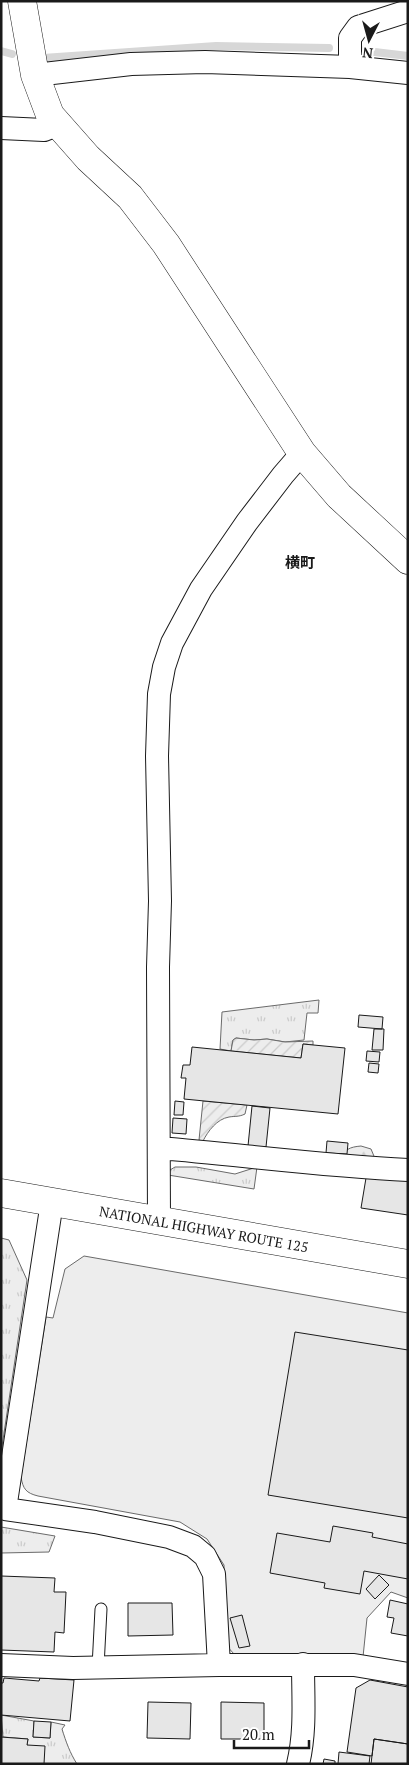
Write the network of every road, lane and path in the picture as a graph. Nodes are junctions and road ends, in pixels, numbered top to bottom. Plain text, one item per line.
1 (22, 1) edge
2 (408, 11) edge
3 (350, 67) junction
4 (408, 73) edge
5 (35, 75) junction
6 (59, 124) junction
7 (1, 128) edge
8 (302, 453) junction
9 (408, 560) edge
10 (160, 1148) junction
11 (408, 1170) edge
12 (1, 1193) edge
13 (52, 1202) junction
14 (159, 1220) junction
15 (408, 1264) edge
16 (3, 1509) edge
17 (101, 1609) dead end
18 (303, 1664) junction
19 (1, 1665) edge
20 (219, 1665) junction
21 (98, 1667) junction
22 (408, 1674) edge
23 (298, 1764) edge

1 - 5 main road
2 - 3 street
3 - 4 street
3 - 5 street
5 - 6 main road
6 - 7 street
6 - 8 main road
8 - 9 main road
8 - 10 street
10 - 11 street
10 - 14 street
12 - 13 main road, NATIONAL HIGHWAY ROUTE 125
13 - 14 main road, NATIONAL HIGHWAY ROUTE 125
13 - 16 street
14 - 15 main road, NATIONAL HIGHWAY ROUTE 125
16 - 20 street
17 - 21 lane
18 - 20 street
18 - 22 street
18 - 23 street
19 - 21 street
20 - 21 street

